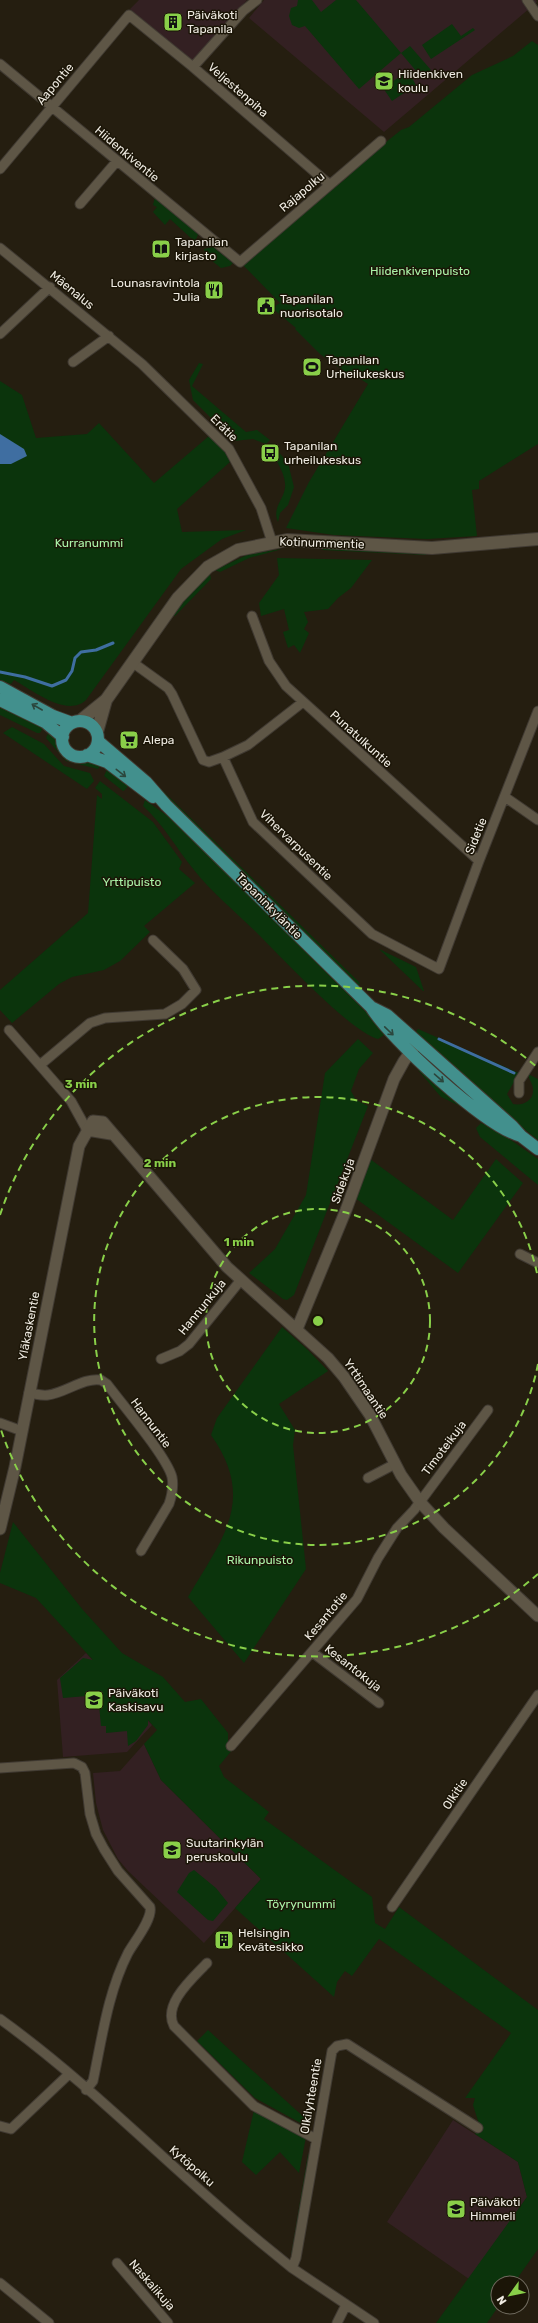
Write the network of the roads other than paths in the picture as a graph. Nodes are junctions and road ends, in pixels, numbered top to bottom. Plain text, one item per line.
1 (257, 0) edge
2 (527, 0) edge
3 (129, 15) joint
4 (538, 16) edge
5 (0, 64) edge
6 (194, 67) junction
7 (52, 107) junction
8 (381, 141) dead end
9 (116, 161) junction
10 (0, 169) edge
11 (330, 184) junction
12 (80, 204) dead end
13 (0, 248) edge
14 (240, 262) joint
15 (50, 287) junction
16 (0, 334) edge
17 (109, 336) junction
18 (128, 352) joint
19 (73, 362) dead end
20 (538, 539) edge
21 (272, 542) junction
22 (252, 616) dead end
23 (132, 662) junction
24 (0, 687) edge
25 (0, 700) edge
26 (106, 700) junction
27 (303, 702) junction
28 (538, 712) edge
29 (76, 722) junction
30 (98, 736) junction
31 (62, 737) junction
32 (87, 755) junction
33 (223, 757) junction
34 (505, 797) junction
35 (166, 805) junction
36 (538, 820) edge
37 (479, 862) junction
38 (153, 940) dead end
39 (439, 969) joint
40 (9, 1030) dead end
41 (414, 1048) junction
42 (538, 1052) edge
43 (40, 1066) junction
44 (519, 1093) dead end
45 (87, 1130) junction
46 (538, 1150) edge
47 (520, 1254) dead end
48 (538, 1263) edge
49 (240, 1281) junction
50 (297, 1329) junction
51 (160, 1359) dead end
52 (29, 1393) junction
53 (488, 1410) dead end
54 (0, 1423) edge
55 (22, 1431) junction
56 (395, 1464) junction
57 (368, 1478) dead end
58 (420, 1502) junction
59 (0, 1529) edge
60 (141, 1551) dead end
61 (538, 1616) edge
62 (312, 1652) junction
63 (538, 1695) edge
64 (379, 1703) dead end
65 (231, 1746) dead end
66 (0, 1768) edge
67 (392, 1907) dead end
68 (207, 1964) dead end
69 (0, 2019) edge
70 (68, 2075) junction
71 (86, 2090) junction
72 (0, 2126) edge
73 (478, 2128) dead end
74 (316, 2139) junction
75 (117, 2263) dead end
76 (292, 2268) junction
77 (0, 2283) edge
78 (346, 2305) junction
79 (48, 2323) edge
80 (168, 2323) edge
81 (337, 2323) edge
82 (374, 2323) edge

1 - 6 street
2 - 4 street
3 - 6 street, Veljestenpiha
3 - 7 street, Aapontie
5 - 7 street, Hiidenkiventie
6 - 11 street, Veljestenpiha
7 - 9 street, Hiidenkiventie
7 - 10 street, Aapontie
8 - 11 street, Rajapolku
9 - 12 street
9 - 14 street, Hiidenkiventie
11 - 14 street, Rajapolku
13 - 15 street, Mäenalus
15 - 16 street
15 - 17 street, Mäenalus
17 - 18 street, Mäenalus
17 - 19 street
18 - 21 street, Erätie
20 - 21 main road, Kotinummentie
21 - 23 main road, Kotinummentie
22 - 27 street, Punatulkuntie
23 - 26 main road, Kotinummentie
23 - 33 street
29 -> 24 main road
25 - 31 main road
26 - 29 main road, Kotinummentie
26 - 30 main road, Kotinummentie
27 - 33 street
27 - 37 street, Punatulkuntie
28 - 34 street, Sidetie
29 - 30 main road
29 - 31 main road
30 - 32 main road
30 - 35 main road, Tapaninkyläntie
31 - 32 main road
32 -> 35 main road, Tapaninkyläntie
33 - 39 street, Vihervarpusentie
34 - 36 street
34 - 37 street, Sidetie
35 - 41 main road, Tapaninkyläntie
37 - 39 street, Sidetie
38 - 43 street
40 - 43 street
41 - 46 main road, Tapaninkyläntie
41 - 50 street, Sidekuja
42 - 44 street
43 - 45 street
45 - 49 street, Yrttimaantie
45 - 52 street, Yläkaskentie
47 - 48 street
49 - 50 street, Yrttimaantie
49 - 51 street, Hannunkuja
50 - 56 street, Yrttimaantie
52 - 55 street, Yläkaskentie
52 - 60 street, Hannuntie
53 - 58 street, Timoteikuja
54 - 55 street
55 - 59 street, Yläkaskentie
56 - 57 street
56 - 58 street, Yrttimaantie
58 - 61 street, Yrttimaantie
58 - 62 street, Kesantotie
62 - 64 street, Kesantokuja
62 - 65 street, Kesantotie
63 - 67 street, Olkitie
66 - 71 street
68 - 74 street
69 - 70 street, Kytöpolku
70 - 71 street, Kytöpolku
70 - 72 street
71 - 76 street, Kytöpolku
73 - 74 street, Olkilyhteentie
74 - 76 street, Olkilyhteentie
75 - 80 street, Naskalikuja
76 - 78 street, Kytöpolku
77 - 79 street
78 - 81 street
78 - 82 street, Kytöpolku

